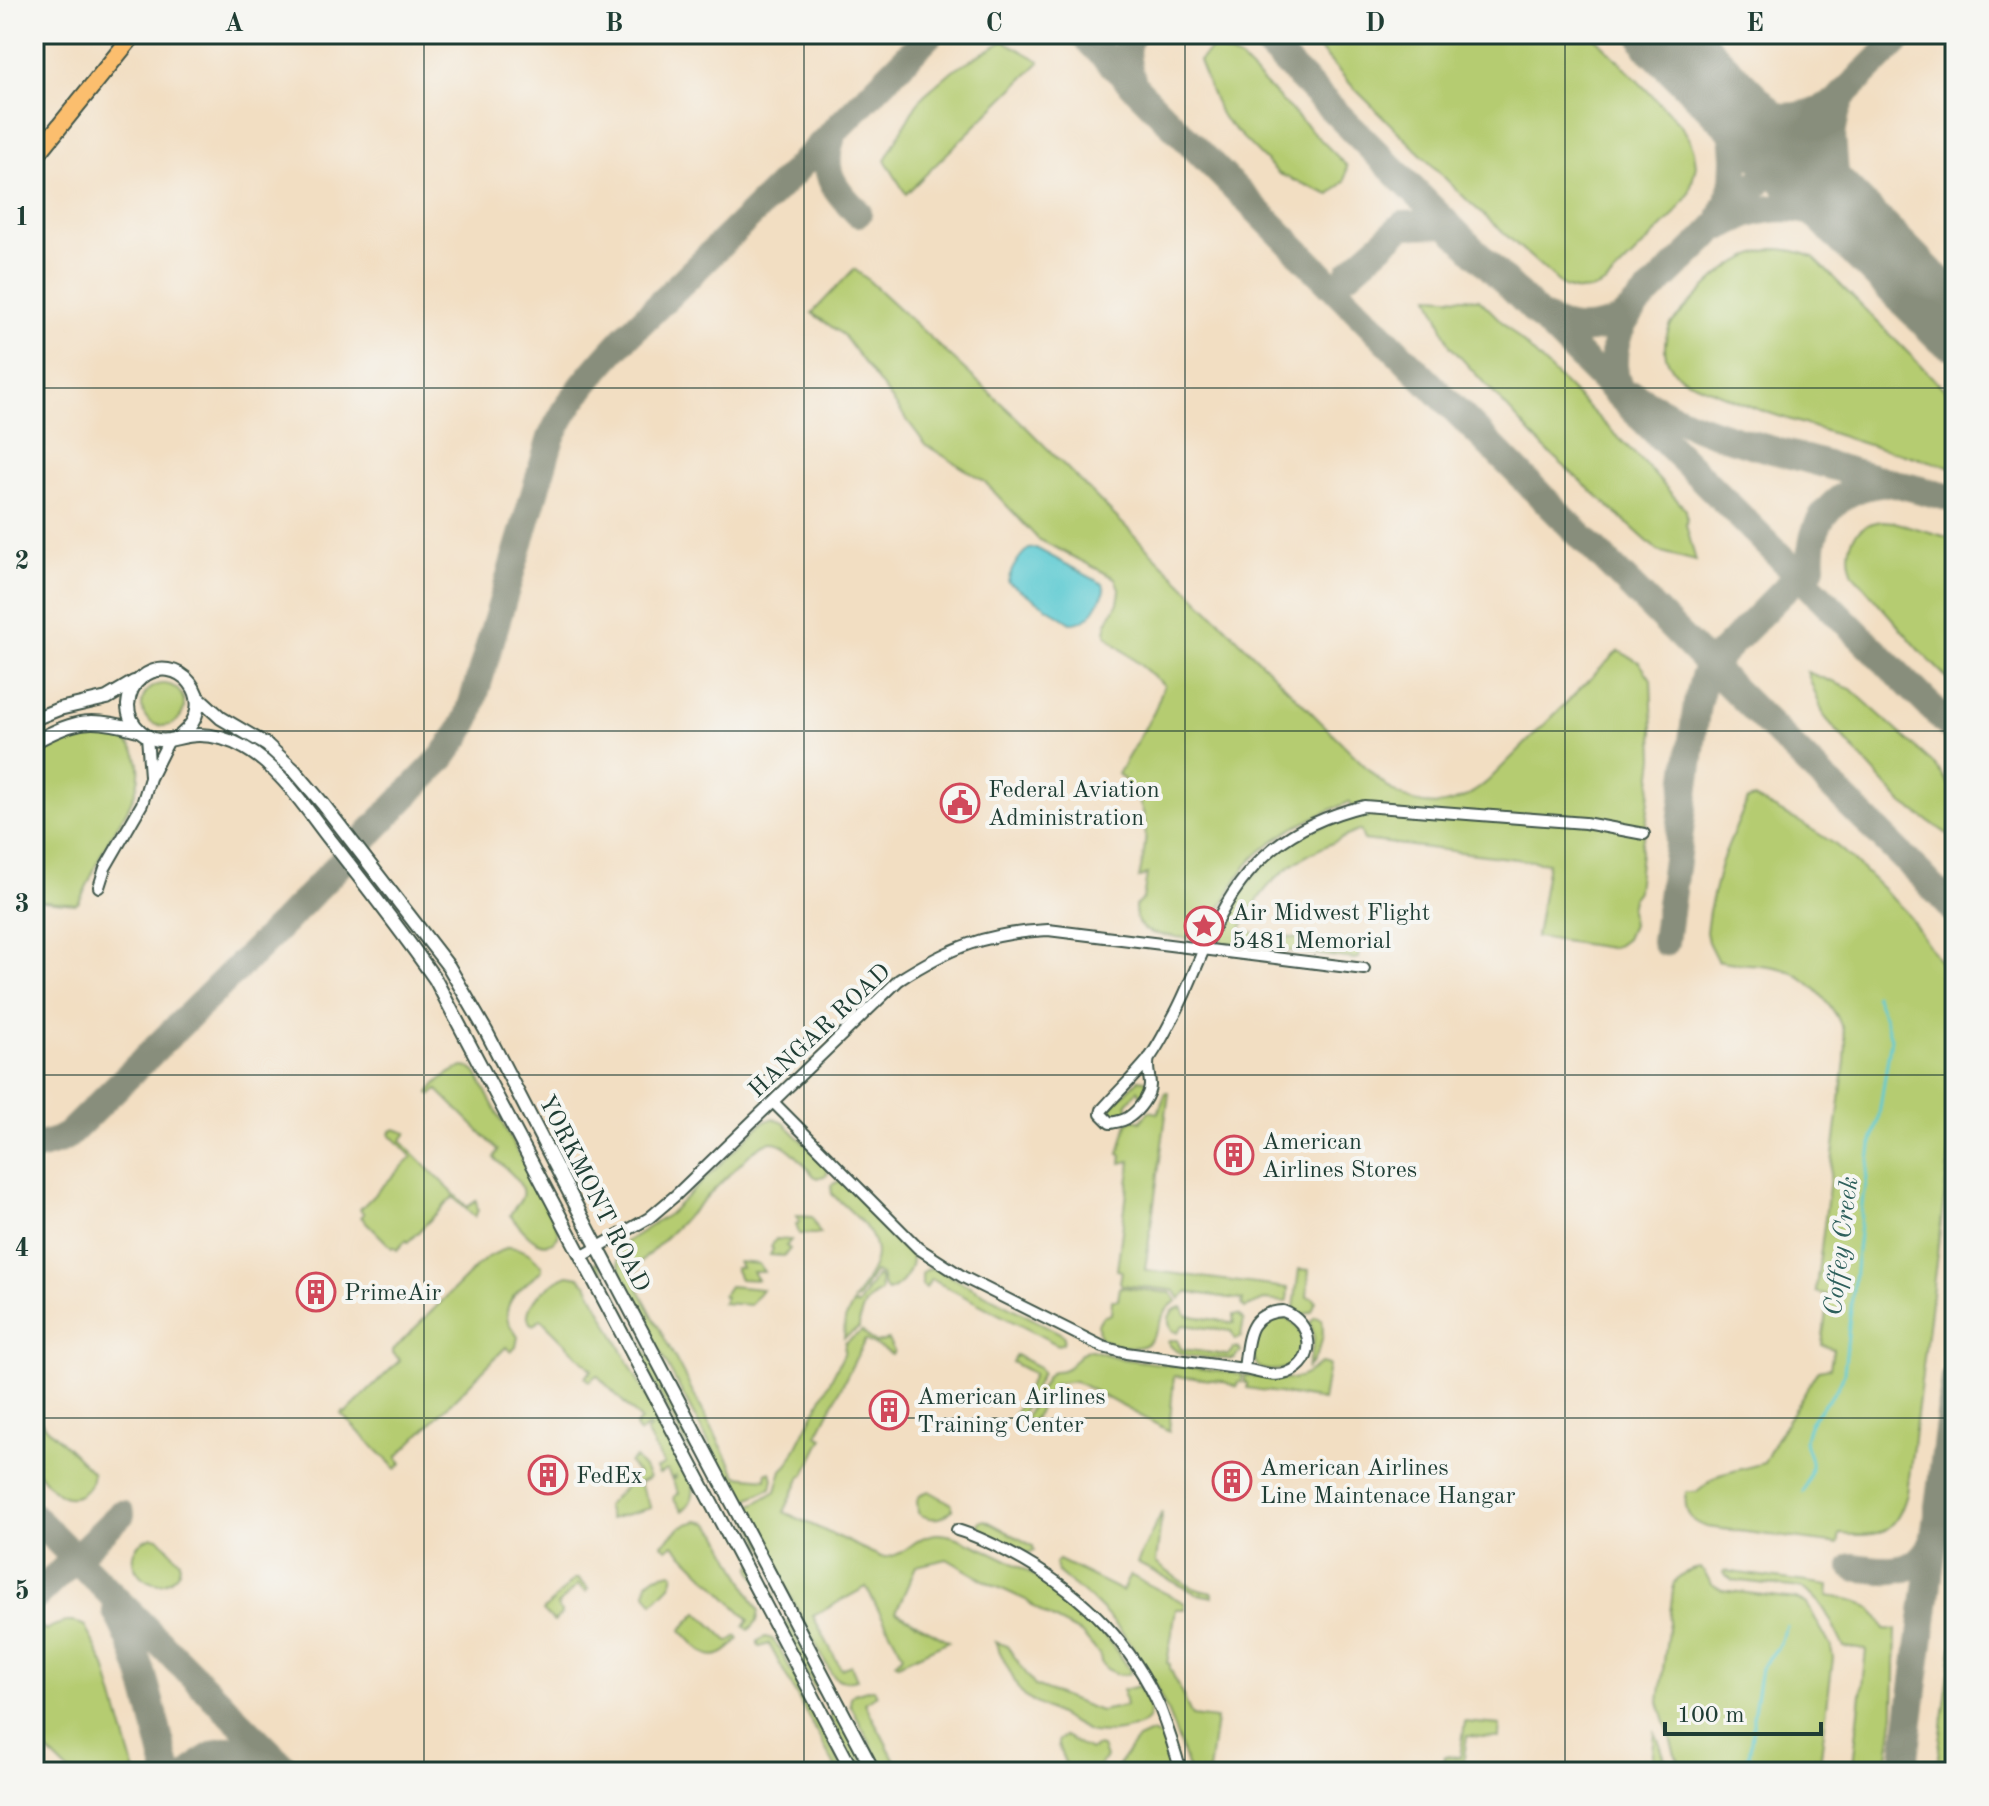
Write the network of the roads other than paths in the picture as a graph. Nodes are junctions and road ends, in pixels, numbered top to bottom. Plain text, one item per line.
1 (134, 34) edge
2 (34, 158) edge
3 (140, 678) junction
4 (197, 696) junction
5 (34, 719) edge
6 (142, 733) junction
7 (175, 738) junction
8 (34, 742) edge
9 (150, 778) junction
10 (1644, 834) dead end
11 (99, 887) dead end
12 (1204, 948) junction
13 (1364, 969) dead end
14 (1149, 1058) junction
15 (773, 1102) junction
16 (598, 1248) junction
17 (581, 1257) junction
18 (1244, 1369) junction
19 (736, 1510) junction
20 (718, 1519) junction
21 (957, 1530) dead end
22 (788, 1608) junction
23 (771, 1620) junction
24 (834, 1696) junction
25 (817, 1705) junction
26 (853, 1772) edge
27 (874, 1772) edge
28 (1181, 1772) edge

1 - 2 main road
3 - 4 street, YORKMONT ROAD
3 - 5 street, YORKMONT ROAD
3 - 6 street
4 - 7 street
4 - 16 street, YORKMONT ROAD
6 - 7 street, YORKMONT ROAD
6 - 8 street, YORKMONT ROAD
6 - 9 street
7 - 9 street
7 - 17 street, YORKMONT ROAD
9 - 11 street
10 - 12 street
12 - 13 street, HANGAR ROAD
12 - 14 street
12 - 15 street, HANGAR ROAD
14 - 14 street
15 - 16 street, HANGAR ROAD
15 - 18 street
16 - 17 street, HANGAR ROAD
16 - 19 street, YORKMONT ROAD
17 - 20 street, YORKMONT ROAD
18 - 18 street
19 - 20 street
19 - 22 street, YORKMONT ROAD
20 - 23 street, YORKMONT ROAD
21 - 28 street
22 - 23 street
22 - 24 street, YORKMONT ROAD
23 - 25 street, YORKMONT ROAD
24 - 25 street
24 - 27 street, YORKMONT ROAD
25 - 26 street, YORKMONT ROAD

